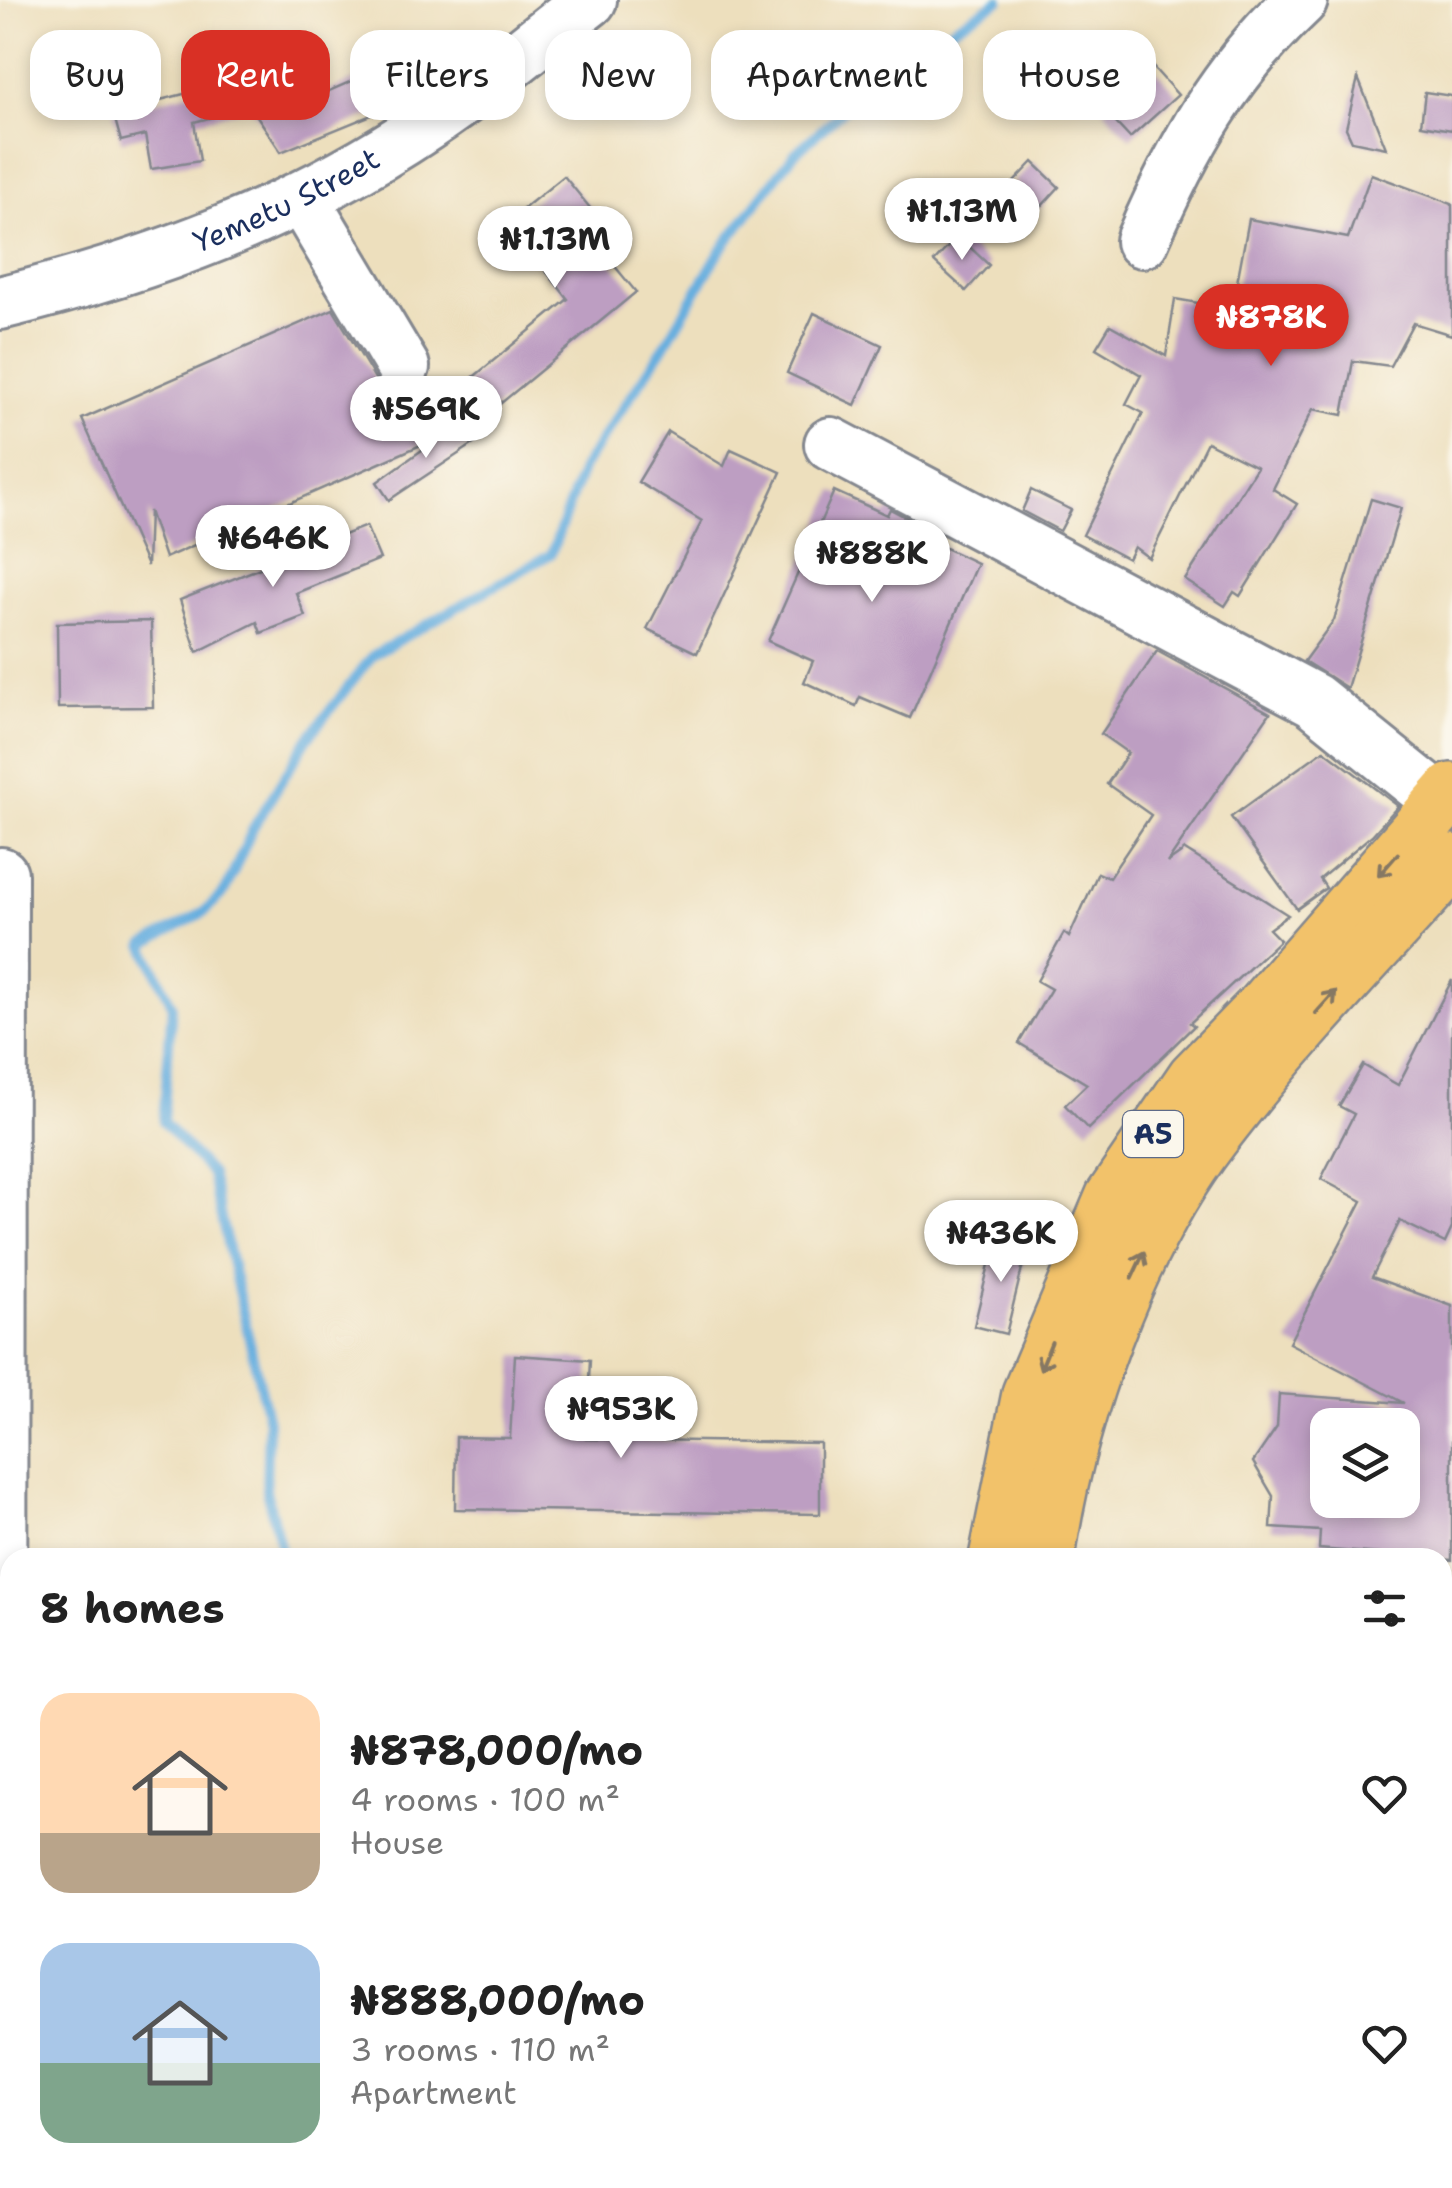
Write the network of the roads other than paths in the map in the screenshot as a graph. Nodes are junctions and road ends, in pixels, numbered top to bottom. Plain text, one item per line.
1 (590, 0) edge
2 (1302, 0) edge
3 (302, 198) junction
4 (1142, 241) dead end
5 (0, 303) edge
6 (403, 367) dead end
7 (831, 444) dead end
8 (1447, 797) edge
9 (1452, 862) edge
10 (1, 874) edge
11 (1, 1479) edge
12 (1, 1548) edge
13 (999, 1548) edge
14 (1050, 1548) edge
15 (0, 1862) edge
16 (0, 1900) edge

1 - 3 street, Yemetu Street
2 - 4 street
3 - 5 street, Yemetu Street
3 - 6 street
7 - 8 street
8 -> 13 highway, A5
14 -> 9 highway, A5
10 - 11 street
11 - 12 street
15 - 16 street

